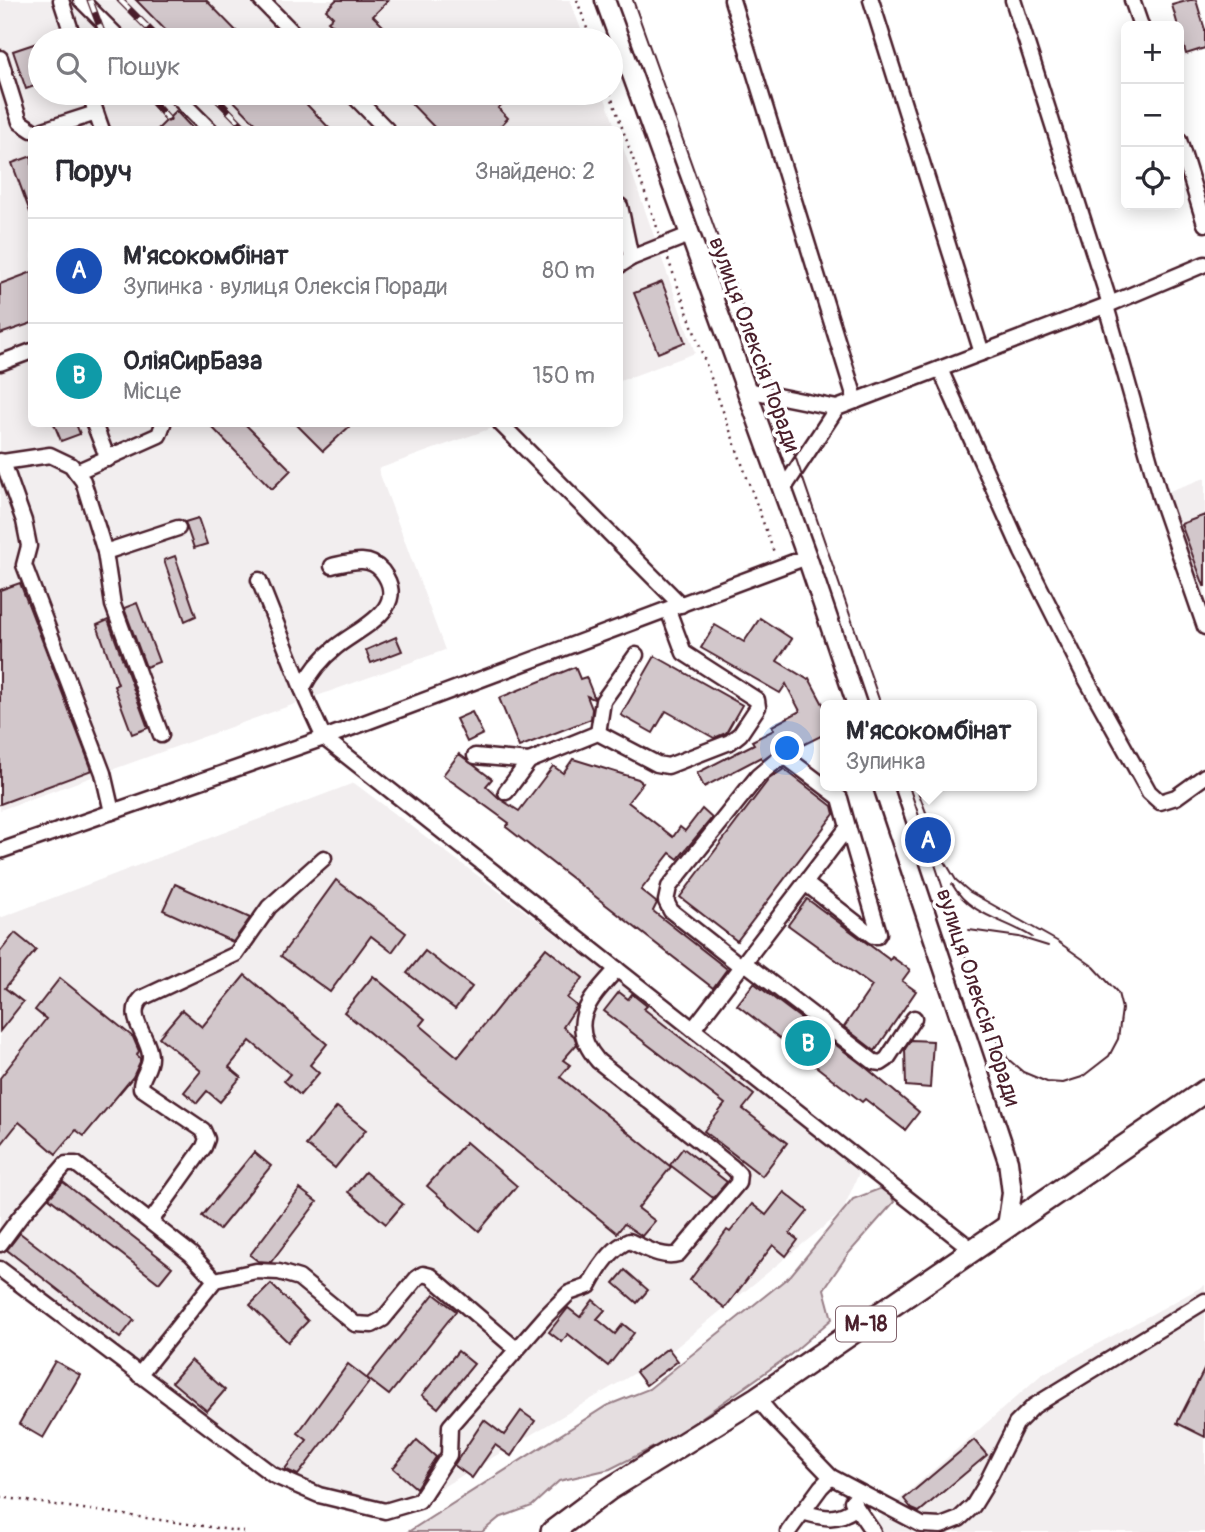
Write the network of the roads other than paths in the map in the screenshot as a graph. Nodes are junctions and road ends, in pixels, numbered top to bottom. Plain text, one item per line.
1 (61, 0) edge
2 (81, 0) edge
3 (261, 0) edge
4 (605, 0) edge
5 (732, 0) edge
6 (871, 0) edge
7 (1013, 0) edge
8 (1135, 1) edge
9 (1140, 21) edge
10 (70, 28) edge
11 (109, 28) edge
12 (288, 28) edge
13 (615, 28) edge
14 (623, 50) edge
15 (0, 58) edge
16 (94, 105) edge
17 (185, 105) edge
18 (363, 105) edge
19 (96, 113) junction
20 (55, 126) edge
21 (101, 126) edge
22 (206, 126) edge
23 (383, 126) edge
24 (28, 127) edge
25 (1181, 147) edge
26 (1205, 224) edge
27 (689, 235) junction
28 (623, 239) edge
29 (625, 261) edge
30 (1205, 264) edge
31 (1108, 305) junction
32 (28, 352) edge
33 (982, 353) junction
34 (0, 363) edge
35 (940, 369) junction
36 (747, 390) junction
37 (856, 401) junction
38 (837, 408) junction
39 (95, 427) edge
40 (162, 427) edge
41 (504, 427) edge
42 (108, 458) junction
43 (2, 461) edge
44 (76, 472) junction
45 (782, 491) junction
46 (178, 528) dead end
47 (104, 552) junction
48 (807, 557) junction
49 (332, 566) dead end
50 (259, 580) dead end
51 (675, 608) junction
52 (1205, 627) edge
53 (636, 655) dead end
54 (302, 690) junction
55 (855, 700) edge
56 (598, 733) junction
57 (161, 735) dead end
58 (324, 738) junction
59 (475, 756) dead end
60 (529, 761) junction
61 (1205, 776) edge
62 (820, 782) edge
63 (832, 791) edge
64 (885, 791) edge
65 (506, 792) dead end
66 (112, 812) junction
67 (848, 827) junction
68 (0, 851) edge
69 (324, 858) dead end
70 (805, 883) junction
71 (743, 965) junction
72 (617, 969) junction
73 (914, 1018) dead end
74 (693, 1029) junction
75 (1205, 1091) edge
76 (151, 1221) junction
77 (1007, 1226) junction
78 (0, 1244) edge
79 (974, 1251) junction
80 (0, 1269) edge
81 (215, 1280) junction
82 (1205, 1301) edge
83 (516, 1349) junction
84 (139, 1375) junction
85 (757, 1398) junction
86 (838, 1480) junction
87 (855, 1508) junction
88 (802, 1512) junction
89 (552, 1532) edge
90 (788, 1532) edge
91 (873, 1532) edge

1 - 10 street
2 - 11 street
3 - 12 street
4 - 13 main road, вулиця Олексія Поради
5 - 37 street
6 - 33 street
7 - 31 street
8 - 9 street
14 - 27 main road, вулиця Олексія Поради
15 - 24 street
16 - 19 street
17 - 22 street
18 - 23 street
19 - 20 street
19 - 21 street
25 - 26 street
27 - 29 street
27 - 36 main road, вулиця Олексія Поради
28 - 29 street
30 - 31 street
31 - 33 street
31 - 52 street
32 - 34 street
33 - 35 street
35 - 37 street
35 - 61 street
36 - 38 street
36 - 45 main road, вулиця Олексія Поради
37 - 38 street
38 - 45 street
39 - 42 street
40 - 42 street
41 - 51 street
42 - 44 street
43 - 44 street
43 - 66 street
44 - 47 street
45 - 48 main road, вулиця Олексія Поради
46 - 47 street
47 - 57 street
48 - 51 street
48 - 55 main road, вулиця Олексія Поради
49 - 54 street
50 - 54 street
51 - 56 street
51 - 58 street
53 - 56 street
54 - 58 street
56 - 60 street
58 - 66 street
58 - 72 street
59 - 60 street
60 - 65 street
62 - 71 street
63 - 67 street
64 - 77 main road, вулиця Олексія Поради
66 - 68 street
67 - 70 street
67 - 70 street
69 - 76 street
70 - 71 street
71 - 73 street
71 - 74 street
72 - 74 street
72 - 83 street
74 - 79 street
75 - 77 highway, М-18
76 - 78 street
76 - 81 street
77 - 79 highway, М-18
79 - 85 highway, М-18
80 - 84 street
81 - 83 street
81 - 84 street
82 - 86 street
83 - 84 street
85 - 86 street
85 - 89 highway, М-18
86 - 87 street
86 - 88 street
87 - 88 street
87 - 91 street
88 - 90 street

